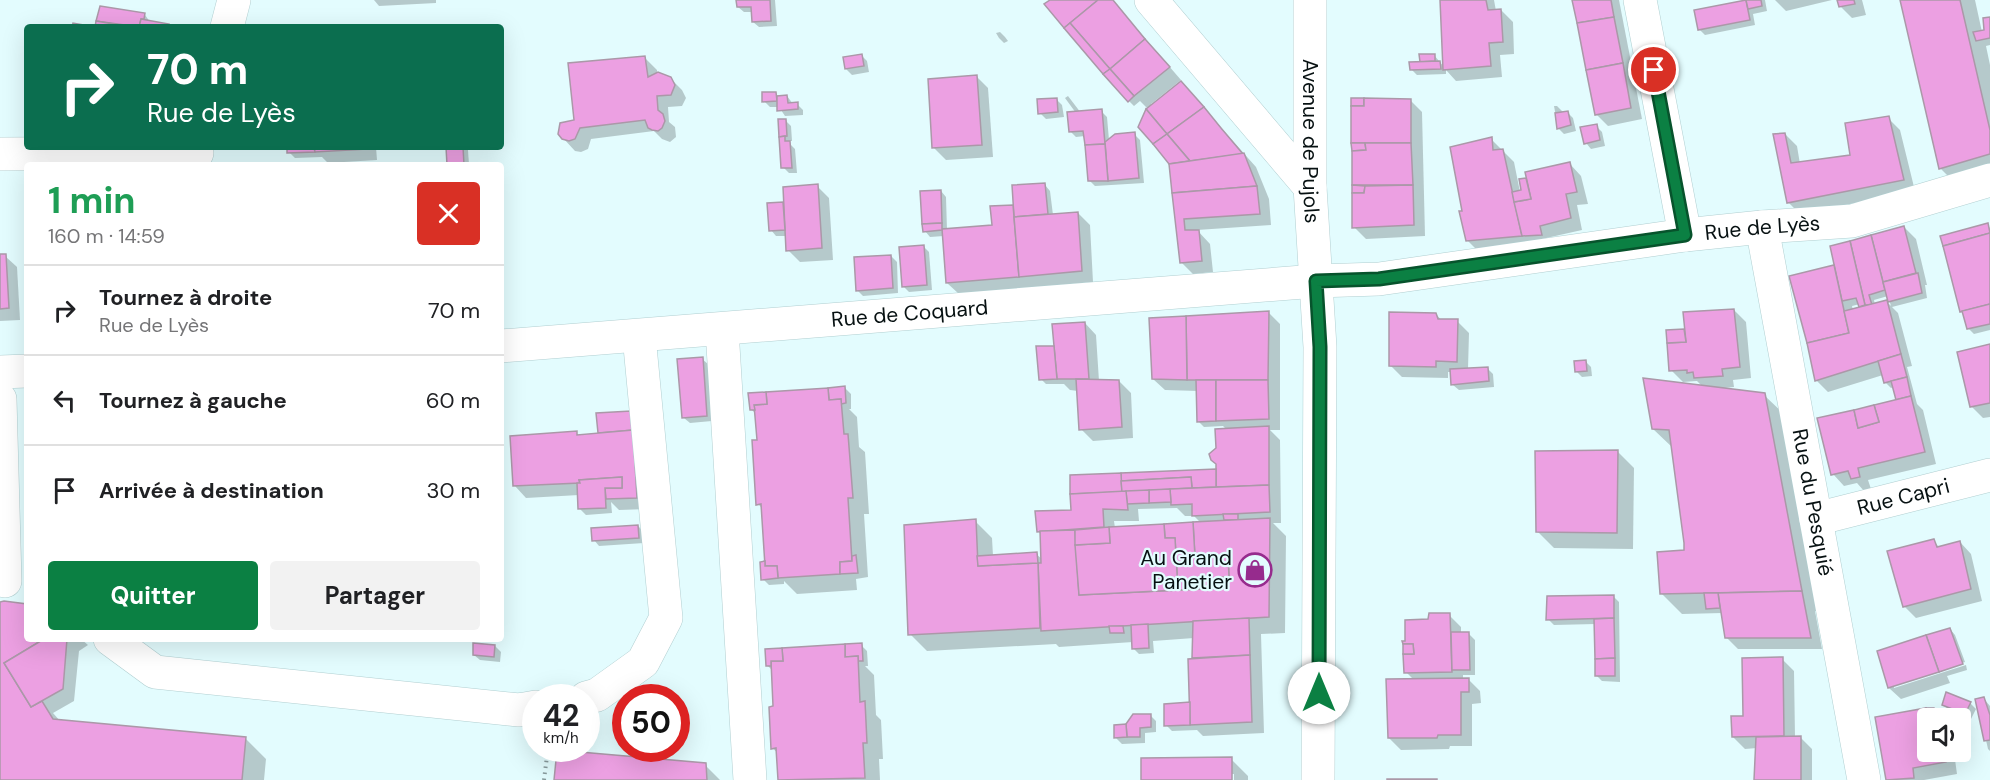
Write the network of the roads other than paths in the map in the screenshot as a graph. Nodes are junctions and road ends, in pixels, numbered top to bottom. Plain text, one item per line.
1 (234, 0) edge
2 (1151, 0) edge
3 (1311, 0) edge
4 (1640, 0) edge
5 (228, 24) edge
6 (0, 154) edge
7 (197, 155) edge
8 (1990, 180) edge
9 (1310, 188) junction
10 (1762, 227) junction
11 (1685, 235) junction
12 (1316, 281) junction
13 (722, 330) junction
14 (639, 336) junction
15 (504, 346) edge
16 (0, 372) edge
17 (24, 372) edge
18 (0, 399) edge
19 (1990, 475) edge
20 (1816, 519) junction
21 (11, 583) edge
22 (114, 642) edge
23 (600, 694) edge
24 (522, 709) edge
25 (750, 780) edge
26 (1318, 780) edge
27 (1864, 780) edge

1 - 5 street
2 - 9 street
3 - 9 street, Avenue de Pujols
4 - 11 street
6 - 7 street
8 - 10 street, Rue de Lyès
9 - 12 street, Avenue de Pujols
10 - 11 street, Rue de Lyès
10 - 20 street, Rue du Pesquié
11 - 12 street, Rue de Lyès
12 - 13 street, Rue de Coquard
12 - 26 street, Avenue de Pujols
13 - 14 street, Rue de Coquard
13 - 25 street
14 - 15 street, Rue de Coquard
14 - 23 street
16 - 17 street
18 - 21 street
19 - 20 street, Rue Capri
20 - 27 street, Rue du Pesquié
22 - 24 street

